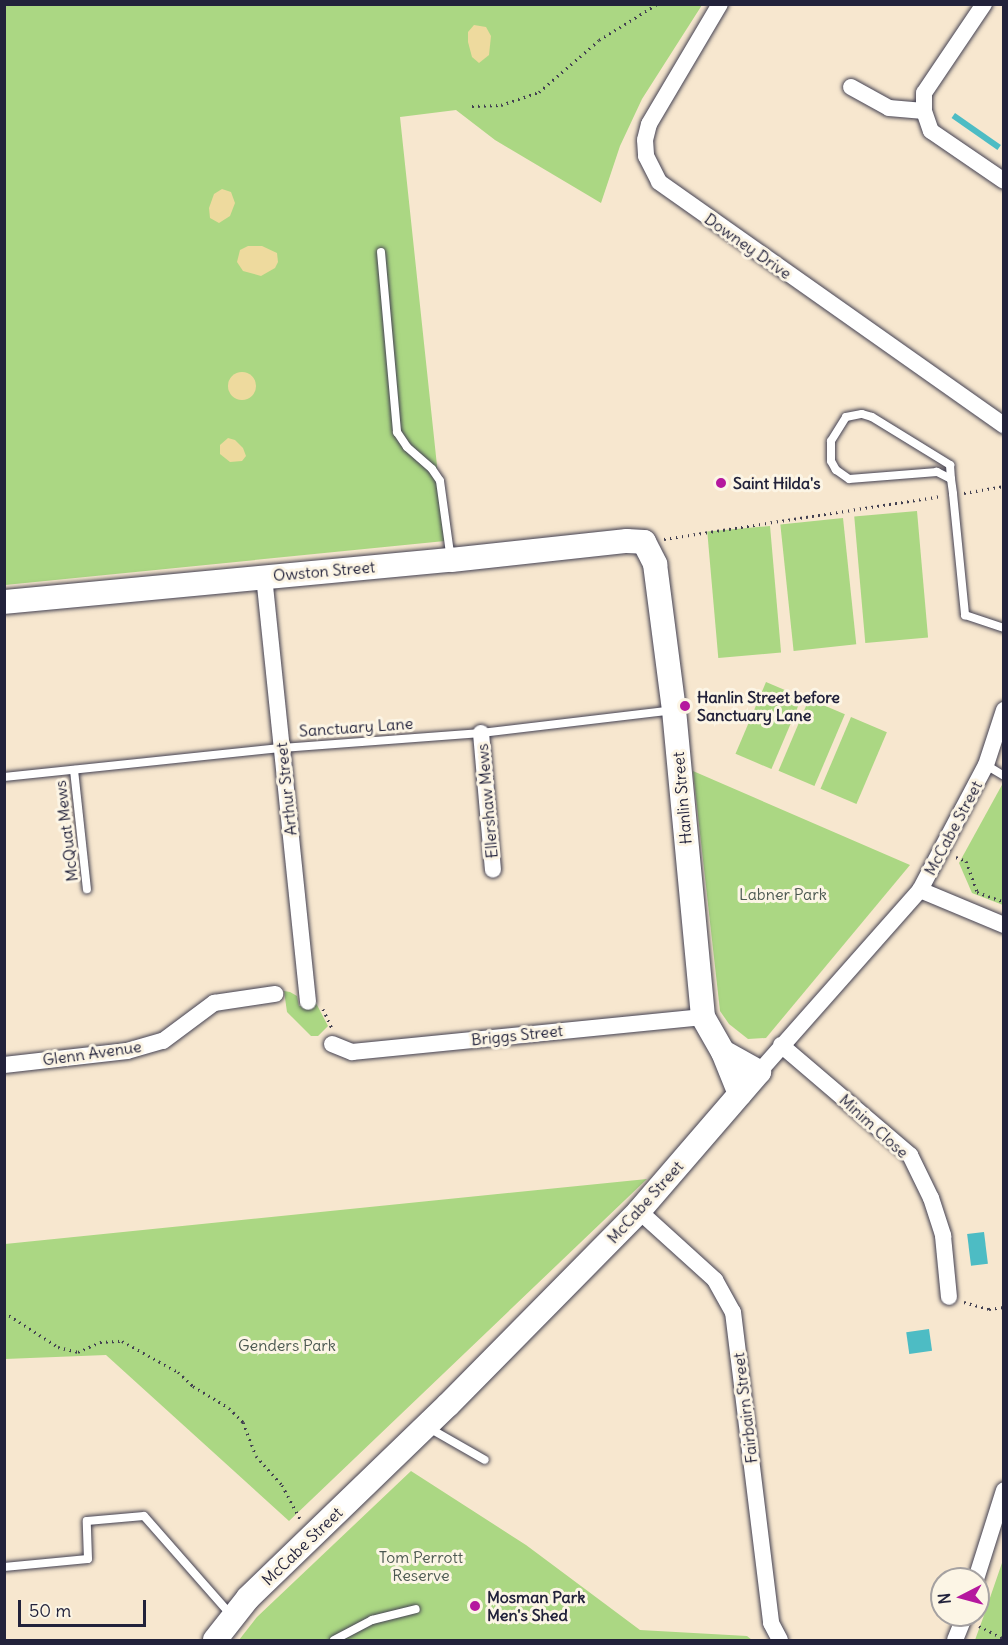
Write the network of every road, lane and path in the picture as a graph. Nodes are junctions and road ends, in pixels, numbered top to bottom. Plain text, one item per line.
1 (657, 4) edge
2 (720, 4) edge
3 (984, 4) edge
4 (851, 87) dead end
5 (472, 106) dead end
6 (924, 111) junction
7 (1004, 181) edge
8 (381, 252) dead end
9 (1004, 424) edge
10 (951, 479) junction
11 (1004, 486) edge
12 (953, 494) junction
13 (644, 542) junction
14 (451, 560) junction
15 (264, 576) junction
16 (4, 602) edge
17 (1004, 628) edge
18 (674, 710) junction
19 (1004, 710) edge
20 (481, 733) junction
21 (282, 748) junction
22 (986, 765) junction
23 (74, 770) junction
24 (1004, 776) edge
25 (4, 777) edge
26 (941, 851) junction
27 (493, 868) dead end
28 (87, 889) dead end
29 (920, 890) junction
30 (1004, 902) edge
31 (1004, 925) edge
32 (274, 994) dead end
33 (308, 1002) joint
34 (703, 1017) junction
35 (332, 1044) joint
36 (781, 1045) junction
37 (723, 1052) junction
38 (4, 1065) edge
39 (759, 1072) junction
40 (740, 1094) junction
41 (639, 1211) junction
42 (949, 1298) joint
43 (1004, 1307) edge
44 (4, 1312) edge
45 (426, 1427) junction
46 (485, 1460) dead end
47 (1004, 1490) edge
48 (311, 1537) junction
49 (4, 1567) edge
50 (980, 1567) edge
51 (416, 1609) dead end
52 (233, 1618) junction
53 (982, 1627) edge
54 (1004, 1639) edge
55 (215, 1641) edge
56 (334, 1641) edge
57 (780, 1641) edge

1 - 5 path
2 - 9 street, Downey Drive
3 - 6 street
4 - 6 street
6 - 7 street
8 - 14 lane
10 - 10 lane
10 - 12 lane
11 - 12 path
12 - 13 path
12 - 17 lane
13 - 14 street, Owston Street
13 - 18 street, Hanlin Street
14 - 15 street, Owston Street
15 - 16 street, Owston Street
15 - 21 street, Arthur Street
18 - 20 lane, Sanctuary Lane
18 - 34 street, Hanlin Street
19 - 22 street, McCabe Street
20 - 21 lane, Sanctuary Lane
20 - 27 street, Ellershaw Mews
21 - 23 lane, Sanctuary Lane
21 - 33 street, Arthur Street
22 - 24 lane
22 - 26 street, McCabe Street
23 - 25 lane, Sanctuary Lane
23 - 28 lane, McQuat Mews
26 - 29 street, McCabe Street
26 - 30 path
29 - 31 street
29 - 36 street, McCabe Street
32 - 38 street, Glenn Avenue
33 - 35 path
34 - 35 street, Briggs Street
34 - 37 street, Hanlin Street
36 - 39 street, McCabe Street
36 - 42 street, Minim Close
37 - 39 street
37 - 40 street, Hanlin Street
39 - 40 street, McCabe Street
40 - 41 street, McCabe Street
41 - 45 street, McCabe Street
41 - 57 street, Fairbairn Street
42 - 43 path
44 - 48 path
45 - 46 lane
45 - 48 street, McCabe Street
47 - 50 street
48 - 52 street, McCabe Street
49 - 52 lane
51 - 56 lane
52 - 55 street, McCabe Street
53 - 54 path

